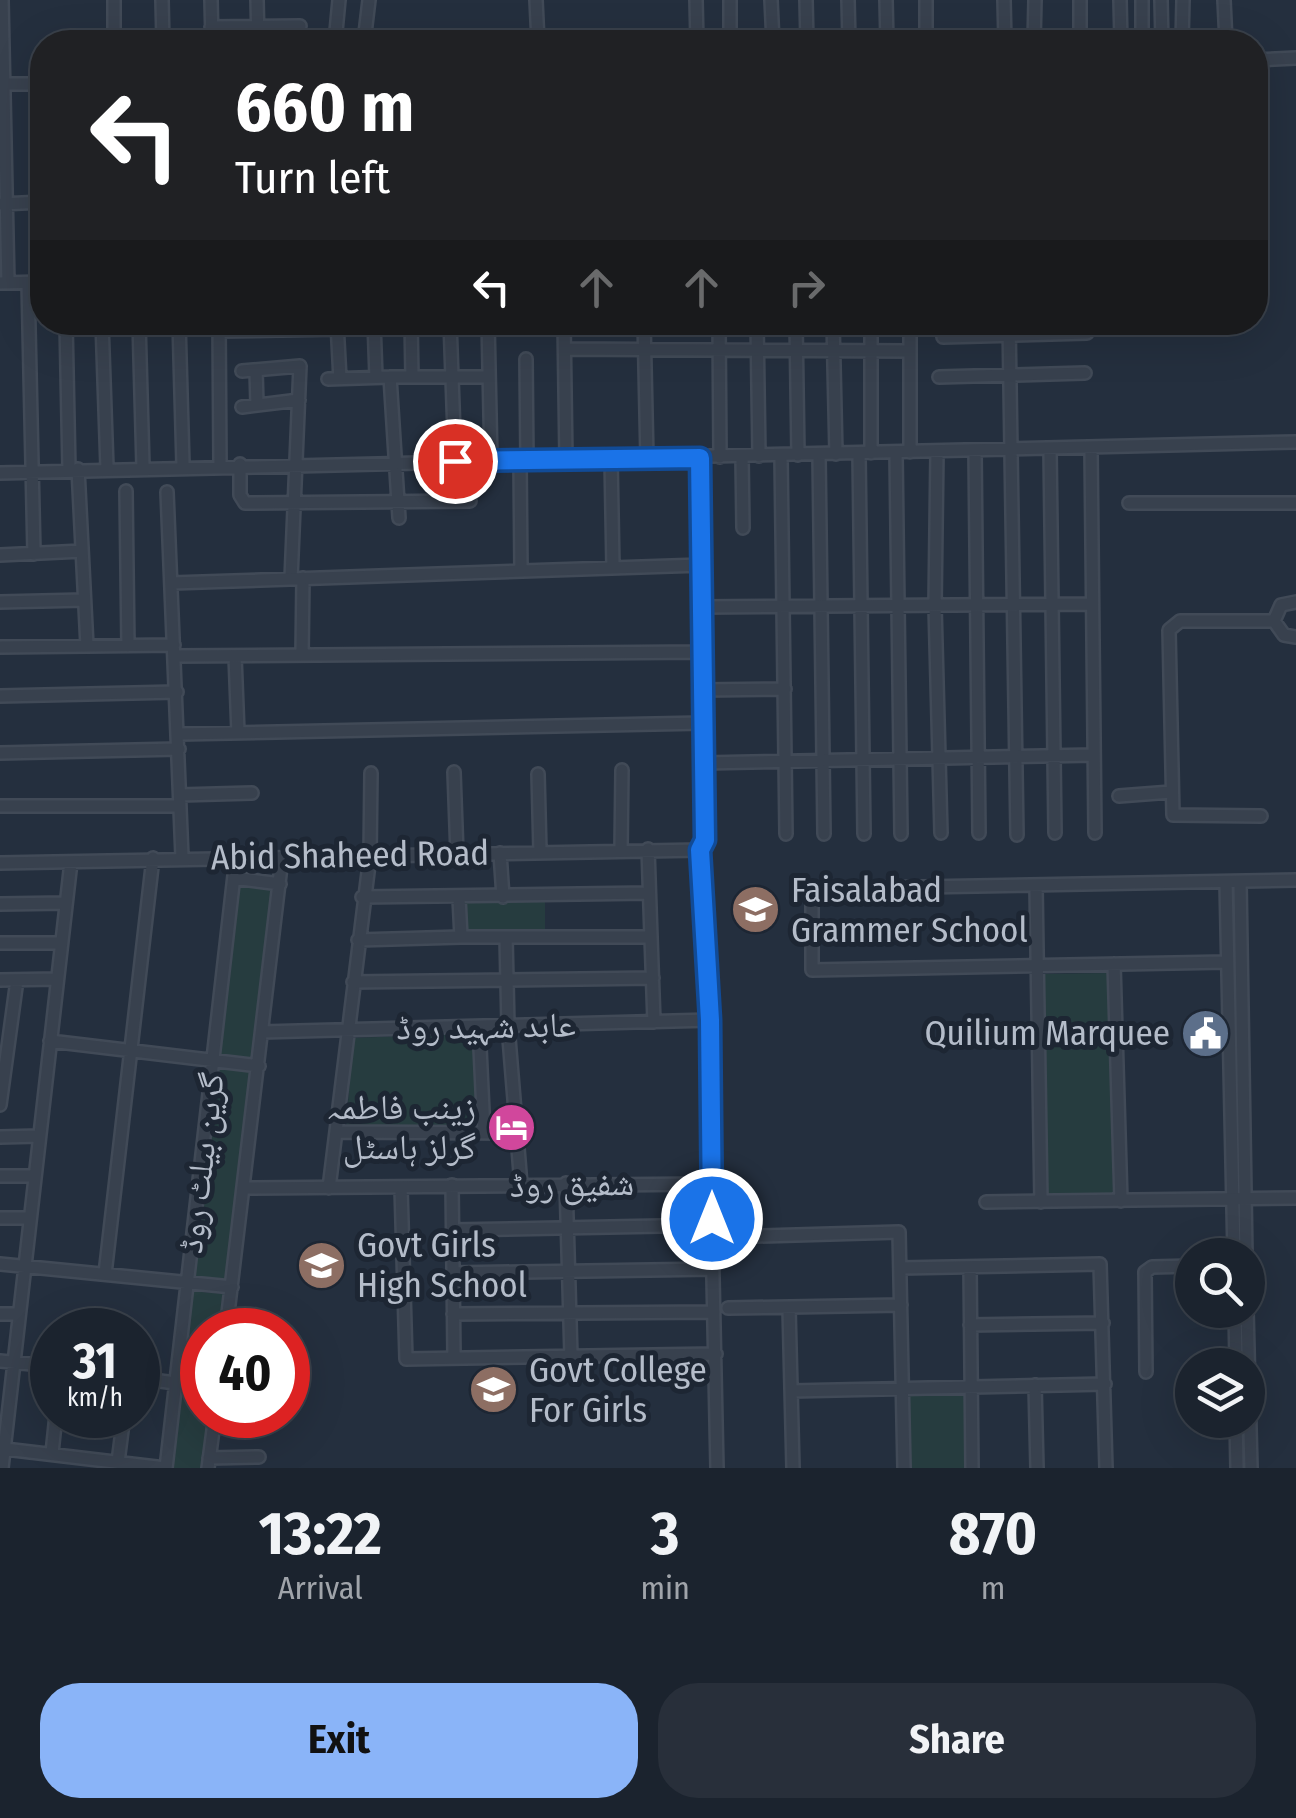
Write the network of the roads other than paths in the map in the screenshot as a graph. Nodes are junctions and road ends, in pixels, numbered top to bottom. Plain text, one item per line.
1 (2, 0) edge
2 (114, 0) edge
3 (162, 0) edge
4 (211, 0) edge
5 (257, 0) edge
6 (339, 0) edge
7 (369, 0) edge
8 (536, 0) edge
9 (696, 0) edge
10 (730, 0) edge
11 (771, 0) edge
12 (806, 0) edge
13 (848, 0) edge
14 (886, 0) edge
15 (926, 0) edge
16 (1004, 0) edge
17 (1035, 0) edge
18 (1080, 0) edge
19 (1120, 0) edge
20 (1142, 0) edge
21 (1162, 0) edge
22 (1183, 0) edge
23 (1224, 0) edge
24 (257, 24) junction
25 (300, 26) dead end
26 (212, 27) joint
27 (114, 30) edge
28 (162, 30) edge
29 (257, 30) edge
30 (336, 30) edge
31 (365, 30) edge
32 (537, 30) edge
33 (697, 30) edge
34 (730, 30) edge
35 (772, 30) edge
36 (806, 30) edge
37 (849, 30) edge
38 (887, 30) edge
39 (926, 30) edge
40 (1004, 30) edge
41 (1034, 30) edge
42 (1080, 30) edge
43 (1121, 30) edge
44 (1142, 30) edge
45 (1162, 30) edge
46 (1182, 30) edge
47 (1225, 30) edge
48 (1296, 58) edge
49 (1268, 59) edge
50 (2, 84) edge
51 (30, 84) edge
52 (30, 203) edge
53 (3, 204) edge
54 (4, 283) edge
55 (28, 283) joint
56 (67, 335) edge
57 (102, 335) edge
58 (139, 335) edge
59 (180, 335) edge
60 (220, 335) edge
61 (336, 335) edge
62 (376, 335) edge
63 (411, 335) edge
64 (450, 335) edge
65 (488, 335) edge
66 (564, 335) edge
67 (644, 335) edge
68 (719, 335) edge
69 (758, 335) edge
70 (796, 335) edge
71 (834, 335) edge
72 (871, 335) edge
73 (910, 335) edge
74 (958, 335) edge
75 (1009, 335) edge
76 (943, 337) dead end
77 (565, 349) junction
78 (644, 350) junction
79 (719, 350) junction
80 (758, 350) junction
81 (796, 350) junction
82 (834, 350) junction
83 (871, 351) junction
84 (910, 351) junction
85 (526, 359) dead end
86 (1085, 373) dead end
87 (1010, 374) junction
88 (383, 377) junction
89 (412, 377) junction
90 (452, 377) junction
91 (489, 377) junction
92 (939, 377) dead end
93 (298, 400) junction
94 (257, 405) junction
95 (242, 406) dead end
96 (1296, 442) edge
97 (1050, 448) junction
98 (1091, 448) junction
99 (975, 450) junction
100 (1014, 450) junction
101 (903, 452) junction
102 (937, 452) junction
103 (865, 453) junction
104 (836, 454) junction
105 (798, 455) junction
106 (820, 455) junction
107 (742, 456) junction
108 (759, 456) junction
109 (782, 456) junction
110 (720, 457) junction
111 (700, 458) junction
112 (611, 459) junction
113 (647, 459) junction
114 (397, 460) junction
115 (566, 460) junction
116 (455, 461) junction
117 (524, 461) junction
118 (491, 462) junction
119 (296, 463) junction
120 (240, 464) junction
121 (220, 465) junction
122 (143, 466) junction
123 (182, 466) junction
124 (107, 468) junction
125 (74, 470) junction
126 (33, 471) junction
127 (0, 472) edge
128 (126, 491) dead end
129 (167, 492) dead end
130 (398, 500) junction
131 (470, 501) dead end
132 (295, 502) junction
133 (1296, 503) edge
134 (1128, 504) dead end
135 (399, 518) dead end
136 (743, 528) dead end
137 (82, 551) junction
138 (34, 554) junction
139 (0, 555) edge
140 (701, 565) junction
141 (613, 568) junction
142 (521, 571) junction
143 (297, 579) junction
144 (172, 583) junction
145 (84, 600) junction
146 (0, 602) edge
147 (1296, 602) edge
148 (1015, 604) junction
149 (1052, 604) junction
150 (1092, 604) junction
151 (976, 605) junction
152 (783, 606) junction
153 (821, 606) junction
154 (861, 606) junction
155 (898, 606) junction
156 (936, 606) junction
157 (701, 607) junction
158 (1274, 621) junction
159 (1296, 636) edge
160 (87, 646) junction
161 (128, 646) junction
162 (0, 647) edge
163 (175, 651) junction
164 (702, 652) junction
165 (302, 655) junction
166 (235, 656) junction
167 (784, 689) junction
168 (702, 690) junction
169 (177, 692) junction
170 (0, 696) edge
171 (703, 723) junction
172 (238, 732) junction
173 (179, 734) junction
174 (179, 749) junction
175 (0, 752) edge
176 (1054, 756) junction
177 (1094, 756) junction
178 (1017, 757) junction
179 (940, 758) junction
180 (978, 758) junction
181 (900, 759) junction
182 (863, 760) junction
183 (823, 761) junction
184 (704, 762) junction
185 (786, 762) junction
186 (622, 770) dead end
187 (371, 772) dead end
188 (454, 772) dead end
189 (538, 774) dead end
190 (1171, 792) junction
191 (252, 794) dead end
192 (1119, 796) dead end
193 (180, 800) junction
194 (0, 806) edge
195 (1261, 816) dead end
196 (1054, 832) dead end
197 (1095, 832) dead end
198 (942, 833) dead end
199 (979, 833) dead end
200 (786, 834) dead end
201 (824, 834) dead end
202 (864, 834) dead end
203 (900, 834) dead end
204 (1018, 835) dead end
205 (621, 850) junction
206 (648, 850) junction
207 (700, 850) junction
208 (540, 852) junction
209 (500, 853) junction
210 (457, 854) junction
211 (370, 856) junction
212 (182, 857) junction
213 (153, 858) junction
214 (236, 858) junction
215 (282, 858) junction
216 (71, 862) junction
217 (0, 863) edge
218 (234, 878) junction
219 (1296, 880) edge
220 (1233, 882) junction
221 (280, 884) junction
222 (1036, 886) junction
223 (649, 893) junction
224 (362, 897) junction
225 (502, 897) junction
226 (459, 898) junction
227 (66, 902) junction
228 (0, 904) edge
229 (506, 937) junction
230 (651, 937) junction
231 (461, 938) junction
232 (358, 940) junction
233 (62, 942) junction
234 (0, 943) edge
235 (1226, 962) junction
236 (1114, 964) junction
237 (1036, 966) junction
238 (652, 978) junction
239 (57, 979) junction
240 (0, 980) edge
241 (17, 980) junction
242 (505, 980) junction
243 (354, 982) junction
244 (710, 1020) junction
245 (654, 1022) junction
246 (508, 1026) junction
247 (478, 1027) junction
248 (349, 1029) junction
249 (262, 1032) junction
250 (50, 1041) junction
251 (131, 1051) junction
252 (214, 1060) junction
253 (259, 1066) junction
254 (0, 1105) edge
255 (337, 1132) junction
256 (484, 1132) junction
257 (517, 1133) junction
258 (39, 1136) junction
259 (0, 1137) edge
260 (0, 1176) edge
261 (34, 1176) junction
262 (521, 1184) junction
263 (566, 1184) junction
264 (712, 1184) junction
265 (452, 1186) junction
266 (245, 1188) junction
267 (329, 1188) junction
268 (400, 1188) junction
269 (1296, 1198) edge
270 (1239, 1200) junction
271 (1122, 1201) junction
272 (986, 1202) dead end
273 (1041, 1202) junction
274 (0, 1218) edge
275 (29, 1218) junction
276 (712, 1225) junction
277 (567, 1229) junction
278 (452, 1230) junction
279 (724, 1237) dead end
280 (1236, 1238) edge
281 (1244, 1238) edge
282 (0, 1264) edge
283 (23, 1265) junction
284 (1175, 1266) edge
285 (970, 1267) junction
286 (900, 1268) junction
287 (713, 1269) junction
288 (568, 1271) junction
289 (452, 1272) junction
290 (105, 1274) junction
291 (186, 1284) junction
292 (232, 1288) junction
293 (901, 1305) junction
294 (229, 1308) edge
295 (728, 1308) dead end
296 (789, 1308) junction
297 (714, 1312) junction
298 (0, 1314) edge
299 (18, 1314) junction
300 (453, 1314) junction
301 (570, 1314) junction
302 (1103, 1323) junction
303 (970, 1325) junction
304 (1248, 1328) edge
305 (716, 1354) junction
306 (454, 1356) junction
307 (571, 1356) junction
308 (7, 1360) edge
309 (1146, 1372) dead end
310 (160, 1381) edge
311 (175, 1383) junction
312 (1105, 1384) junction
313 (1035, 1385) junction
314 (971, 1386) junction
315 (902, 1387) junction
316 (792, 1391) junction
317 (54, 1438) edge
318 (121, 1438) edge
319 (211, 1438) edge
320 (1236, 1438) edge
321 (4, 1448) junction
322 (52, 1453) junction
323 (259, 1457) dead end
324 (118, 1462) junction
325 (208, 1463) edge
326 (2, 1468) edge
327 (166, 1468) edge
328 (716, 1468) edge
329 (793, 1468) edge
330 (904, 1468) edge
331 (972, 1468) edge
332 (1037, 1468) edge
333 (1106, 1468) edge
334 (1237, 1468) edge
335 (1250, 1468) edge

1 - 50 street
2 - 27 street
3 - 28 street
4 - 26 street
5 - 24 street
6 - 30 street
7 - 31 street
8 - 32 street
9 - 33 street
10 - 34 street
11 - 35 street
12 - 36 street
13 - 37 street
14 - 38 street
15 - 39 street
16 - 40 street
17 - 41 street
18 - 42 street
19 - 43 street
20 - 44 street
21 - 45 street
22 - 46 street
23 - 47 street
24 - 25 street
24 - 26 street
24 - 29 street
48 - 49 street
50 - 51 street
50 - 53 street
52 - 53 street
53 - 54 street
54 - 55 street
55 - 126 street
56 - 125 street
57 - 124 street
58 - 122 street
59 - 123 street
60 - 121 street
61 - 88 street
62 - 88 street
63 - 89 street
64 - 90 street
65 - 91 street
66 - 77 street
67 - 78 street
68 - 79 street
69 - 80 street
70 - 81 street
71 - 82 street
72 - 83 street
73 - 84 street
74 - 76 street
75 - 87 street
77 - 78 street
77 - 115 street
78 - 79 street
78 - 113 street
79 - 80 street
79 - 110 street
80 - 81 street
80 - 108 street
81 - 82 street
81 - 105 street
82 - 83 street
82 - 104 street
83 - 84 street
83 - 103 street
84 - 101 street
85 - 117 street
86 - 87 street
87 - 92 street
87 - 100 street
88 - 89 street
88 - 114 street
89 - 90 street
90 - 91 street
90 - 116 street
91 - 118 street
93 - 94 street
93 - 94 street
93 - 119 street
94 - 95 street
96 - 98 street
97 - 98 street
97 - 100 street
97 - 149 street
98 - 150 street
99 - 100 street
99 - 102 street
99 - 151 street
100 - 148 street
101 - 102 street
101 - 103 street
101 - 155 street
102 - 156 street
103 - 104 street
103 - 154 street
104 - 106 street
105 - 106 street
105 - 109 street
106 - 153 street
107 - 108 street
107 - 110 street
107 - 136 street
108 - 109 street
109 - 152 street
110 - 111 street
111 - 113 street
111 - 140 street
112 - 113 street
112 - 115 street
112 - 141 street
114 - 116 street
114 - 119 street
114 - 130 street
115 - 117 street
116 - 118 street
117 - 118 street
117 - 142 street
119 - 120 street
119 - 132 street
120 - 121 street
120 - 132 street
121 - 123 street
122 - 123 street
122 - 124 street
124 - 125 street
125 - 126 street
125 - 137 street
126 - 127 street
126 - 138 street
128 - 161 street
129 - 144 street
130 - 131 street
130 - 132 street
130 - 135 street
132 - 143 street
133 - 134 street
137 - 138 street
137 - 145 street
138 - 139 street
140 - 141 street
140 - 157 street
141 - 142 street
142 - 143 street
143 - 144 street
143 - 165 street
144 - 163 street
145 - 146 street
145 - 160 street
147 - 158 street
148 - 149 street
148 - 151 street
148 - 178 street
149 - 150 street
149 - 176 street
150 - 177 street
151 - 156 street
151 - 180 street
152 - 153 street
152 - 157 street
152 - 167 street
153 - 154 street
153 - 183 street
154 - 155 street
154 - 182 street
155 - 156 street
155 - 181 street
156 - 179 street
157 - 164 street
158 - 159 street
158 - 190 street
160 - 161 street
160 - 162 street
161 - 163 street
163 - 166 street
163 - 169 street
164 - 165 street
164 - 168 street
165 - 166 street
166 - 172 street
167 - 168 street
167 - 185 street
168 - 171 street
169 - 170 street
169 - 173 street
171 - 172 street
171 - 184 street
172 - 173 street
173 - 174 street
174 - 175 street
174 - 193 street
176 - 177 street
176 - 178 street
176 - 196 street
177 - 197 street
178 - 180 street
178 - 204 street
179 - 180 street
179 - 181 street
179 - 198 street
180 - 199 street
181 - 182 street
181 - 203 street
182 - 183 street
182 - 202 street
183 - 185 street
183 - 201 street
184 - 185 street
184 - 207 street
185 - 200 street
186 - 205 street
187 - 211 street
188 - 210 street
189 - 208 street
190 - 192 street
190 - 195 street
191 - 193 street
193 - 194 street
193 - 212 street
205 - 206 street, Abid Shaheed Road
205 - 208 street, Abid Shaheed Road
206 - 207 street, Abid Shaheed Road
206 - 223 street
207 - 244 street
208 - 209 street, Abid Shaheed Road
209 - 210 street, Abid Shaheed Road
209 - 225 street
210 - 211 street, Abid Shaheed Road
211 - 215 street, Abid Shaheed Road
211 - 224 street
212 - 213 street, Abid Shaheed Road
212 - 214 street, Abid Shaheed Road
213 - 216 street, Abid Shaheed Road
213 - 251 street
214 - 215 street, Abid Shaheed Road
214 - 218 street, گرین بیلٹ روڈ
215 - 221 street, گرین بیلٹ روڈ
216 - 217 street, Abid Shaheed Road
216 - 227 street
218 - 221 street
218 - 252 street, گرین بیلٹ روڈ
219 - 220 street
220 - 222 street
220 - 235 street
220 - 270 street
221 - 249 street, گرین بیلٹ روڈ
222 - 237 street
222 - 237 street
223 - 225 street
223 - 230 street
224 - 226 street
224 - 232 street
225 - 226 street
226 - 231 street
227 - 228 street
227 - 233 street
229 - 230 street
229 - 231 street
229 - 242 street
230 - 238 street
231 - 232 street
232 - 243 street
233 - 234 street
233 - 239 street
235 - 236 street
235 - 270 street
236 - 237 street
236 - 271 street
237 - 273 street
238 - 242 street
238 - 245 street
239 - 241 street
239 - 250 street
240 - 241 street
241 - 254 street
242 - 243 street
242 - 246 street
243 - 248 street
244 - 245 street, عابد شہید روڈ
244 - 264 street
245 - 246 street, عابد شہید روڈ
246 - 247 street, عابد شہید روڈ
246 - 257 street
247 - 248 street, عابد شہید روڈ
247 - 256 street
248 - 249 street, عابد شہید روڈ
248 - 255 street
249 - 253 street, گرین بیلٹ روڈ
250 - 251 street
250 - 258 street
251 - 252 street
251 - 290 street
252 - 253 street
252 - 291 street, گرین بیلٹ روڈ
253 - 266 street, گرین بیلٹ روڈ
255 - 256 street
255 - 267 street
256 - 257 street
257 - 262 street
258 - 259 street
258 - 261 street
260 - 261 street
261 - 275 street
262 - 263 street, شفیق روڈ
262 - 265 street, شفیق روڈ
263 - 264 street, شفیق روڈ
263 - 277 street
264 - 276 street
265 - 268 street, شفیق روڈ
265 - 278 street
266 - 267 street, شفیق روڈ
266 - 292 street, گرین بیلٹ روڈ
267 - 268 street, شفیق روڈ
268 - 306 street
269 - 270 street
270 - 271 street
270 - 280 street
270 - 281 street
271 - 273 street
272 - 273 street
274 - 275 street
275 - 283 street
276 - 277 street
276 - 287 street
277 - 278 street
277 - 288 street
278 - 289 street
279 - 286 street
282 - 283 street
283 - 290 street
283 - 299 street
284 - 309 street
285 - 286 street
285 - 302 street
285 - 303 street
286 - 293 street
287 - 288 street
287 - 297 street
288 - 289 street
288 - 301 street
289 - 300 street
290 - 291 street
291 - 292 street
291 - 311 street, گرین بیلٹ روڈ
292 - 294 street, گرین بیلٹ روڈ
293 - 296 street
293 - 315 street
295 - 296 street
296 - 316 street
297 - 301 street
297 - 305 street
298 - 299 street
299 - 308 street
300 - 301 street
300 - 306 street
301 - 307 street
302 - 303 street
302 - 312 street
303 - 314 street
304 - 335 street
305 - 307 street
305 - 328 street
306 - 307 street
308 - 321 street
310 - 311 street
311 - 327 street, گرین بیلٹ روڈ
312 - 313 street
312 - 333 street
313 - 314 street
313 - 332 street
314 - 315 street
314 - 331 street
315 - 316 street
315 - 330 street
316 - 329 street
317 - 322 street
318 - 324 street
319 - 325 street
320 - 334 street
321 - 322 street
321 - 326 street
322 - 324 street
323 - 325 street
324 - 327 street

